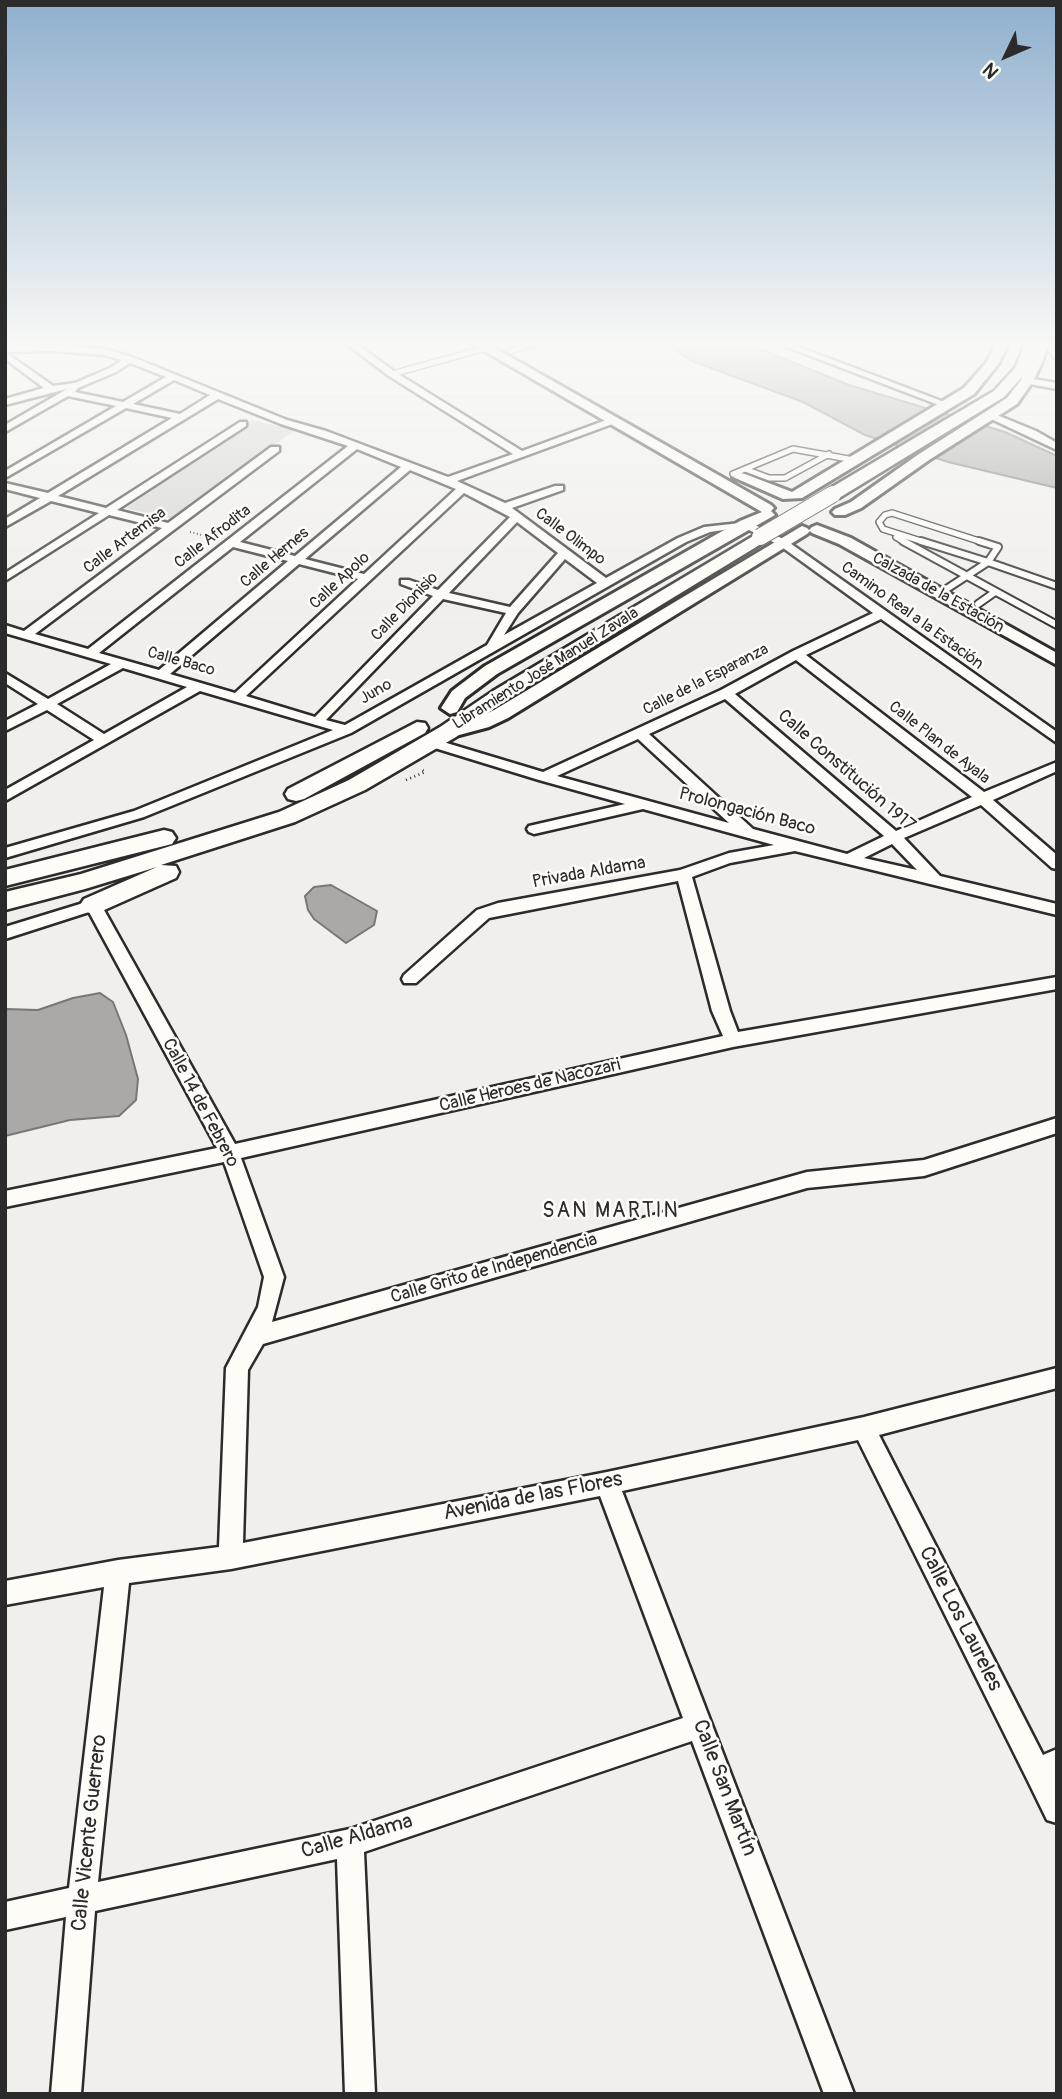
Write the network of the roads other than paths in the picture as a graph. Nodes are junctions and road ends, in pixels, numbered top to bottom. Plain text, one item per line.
1 (65, 440) edge
2 (144, 440) edge
3 (219, 440) edge
4 (340, 440) edge
5 (498, 440) edge
6 (562, 440) edge
7 (644, 440) edge
8 (680, 440) edge
9 (905, 440) edge
10 (905, 440) edge
11 (953, 440) edge
12 (1040, 440) edge
13 (355, 446) junction
14 (895, 446) junction
15 (1057, 447) edge
16 (275, 449) dead end
17 (829, 454) junction
18 (522, 455) junction
19 (854, 460) junction
20 (408, 466) junction
21 (739, 471) junction
22 (5, 475) edge
23 (448, 481) junction
24 (5, 486) edge
25 (463, 488) junction
26 (559, 488) dead end
27 (793, 495) junction
28 (49, 498) junction
29 (504, 507) junction
30 (109, 512) junction
31 (766, 512) junction
32 (516, 516) junction
33 (839, 518) junction
34 (5, 524) edge
35 (170, 527) junction
36 (883, 528) junction
37 (751, 531) junction
38 (810, 531) junction
39 (232, 542) junction
40 (783, 543) junction
41 (564, 553) junction
42 (297, 560) junction
43 (988, 562) junction
44 (969, 577) junction
45 (5, 578) edge
46 (366, 578) junction
47 (405, 583) dead end
48 (606, 584) junction
49 (1057, 586) edge
50 (948, 588) junction
51 (995, 592) junction
52 (438, 594) junction
53 (978, 604) junction
54 (513, 611) junction
55 (883, 613) junction
56 (1057, 625) edge
57 (5, 629) edge
58 (27, 634) junction
59 (492, 646) junction
60 (1057, 647) edge
61 (92, 653) junction
62 (797, 654) junction
63 (1057, 660) edge
64 (121, 664) junction
65 (162, 674) junction
66 (5, 677) edge
67 (199, 686) junction
68 (726, 692) junction
69 (238, 697) junction
70 (47, 705) junction
71 (318, 721) junction
72 (5, 727) edge
73 (346, 730) junction
74 (640, 733) junction
75 (439, 737) junction
76 (1057, 739) edge
77 (103, 740) junction
78 (1057, 766) edge
79 (544, 777) junction
80 (5, 796) edge
81 (982, 798) junction
82 (644, 804) junction
83 (287, 817) junction
84 (534, 829) dead end
85 (748, 832) junction
86 (894, 837) junction
87 (796, 846) junction
88 (5, 853) edge
89 (849, 859) junction
90 (1057, 864) edge
91 (684, 875) junction
92 (5, 878) edge
93 (937, 882) junction
94 (5, 901) edge
95 (93, 905) junction
96 (1057, 910) edge
97 (5, 933) edge
98 (410, 979) dead end
99 (1057, 984) edge
100 (733, 1040) junction
101 (1057, 1125) edge
102 (230, 1153) junction
103 (5, 1199) edge
104 (256, 1336) junction
105 (1057, 1378) edge
106 (864, 1428) junction
107 (607, 1483) junction
108 (231, 1557) junction
109 (118, 1572) junction
110 (5, 1593) edge
111 (701, 1725) junction
112 (1047, 1767) edge
113 (1057, 1810) edge
114 (350, 1843) junction
115 (82, 1899) junction
116 (5, 1916) edge
117 (66, 2094) edge
118 (360, 2094) edge
119 (839, 2094) edge

1 - 22 street
2 - 28 street
3 - 30 street
4 - 13 street, Calle Olimpo
5 - 18 street
6 - 18 street
7 - 31 main road
8 - 21 main road
9 - 14 main road, Libramiento José Manuel Zavala
10 - 14 main road
11 - 33 main road
12 - 15 street
13 - 20 street, Calle Olimpo
13 - 39 street, Calle Afrodita
14 - 19 main road
14 - 37 main road, Libramiento José Manuel Zavala, bridge
16 - 35 street, Calle Artemisa
17 - 19 lane
17 - 21 lane
17 - 21 lane
18 - 23 street
19 - 27 main road
20 - 23 street, Calle Olimpo
20 - 42 street, Calle Hernes
21 - 27 main road
23 - 25 street, Calle Olimpo
24 - 28 street
25 - 29 street, Calle Olimpo
25 - 46 street, Calle Apolo
26 - 29 street
27 - 31 main road
27 - 33 main road, Calzada de la Estación
28 - 30 street
28 - 34 street
29 - 32 street, Calle Olimpo
30 - 35 street
30 - 45 street
31 - 37 main road
31 - 38 main road, Calzada de la Estación
32 - 41 street, Calle Olimpo
32 - 52 street, Calle Dionisio
33 - 38 main road
33 - 50 main road, Calzada de la Estación
35 - 58 street, Calle Artemisa
36 - 43 lane
36 - 43 lane
36 - 44 lane
37 - 40 street, Camino Real a la Estación
37 - 48 street, Juno
37 - 75 main road, Libramiento José Manuel Zavala
37 - 92 main road, Libramiento José Manuel Zavala
38 - 40 main road
38 - 63 main road, Calzada de la Estación
39 - 42 street
39 - 61 street, Calle Afrodita
40 - 55 street, Camino Real a la Estación
40 - 75 main road
41 - 48 street, Calle Olimpo
41 - 54 street
42 - 46 street
42 - 65 street, Calle Hernes
43 - 44 lane
43 - 49 lane
44 - 50 lane
44 - 51 lane
46 - 69 street, Calle Apolo
47 - 52 street
48 - 59 street, Juno
50 - 53 main road, Calzada de la Estación
51 - 53 lane
51 - 56 lane
52 - 54 street
52 - 71 street, Calle Dionisio
53 - 60 main road, Calzada de la Estación
54 - 59 street
55 - 62 street, Calle de la Esparanza
55 - 76 street, Camino Real a la Estación
57 - 58 street, Calle Baco
58 - 61 street, Calle Baco
59 - 73 street, Juno
61 - 64 street, Calle Baco
62 - 68 street, Calle de la Esparanza
62 - 81 street, Calle Plan de Ayala
64 - 65 street, Calle Baco
64 - 70 street
65 - 67 street, Calle Baco
66 - 70 street
67 - 69 street, Calle Baco
67 - 77 street
68 - 74 street, Calle de la Esparanza
68 - 86 street, Calle Constitución 1917
69 - 71 street, Calle Baco
70 - 72 street
70 - 77 street
71 - 73 street, Calle Baco
73 - 88 street, Juno
74 - 79 street, Calle de la Esparanza
74 - 85 street
75 - 79 street, Prolongación Baco
75 - 83 main road, Libramiento José Manuel Zavala
77 - 80 street
78 - 81 street
79 - 82 street, Prolongación Baco
81 - 86 street
81 - 90 street, Calle Plan de Ayala
82 - 84 street
82 - 85 street, Prolongación Baco
83 - 94 main road, Libramiento José Manuel Zavala
83 - 95 main road
85 - 87 street, Prolongación Baco
86 - 89 street
86 - 93 street, Calle Constitución 1917
87 - 89 street, Prolongación Baco
87 - 91 street, Privada Aldama
89 - 93 street, Prolongación Baco
91 - 98 street, Privada Aldama
91 - 100 street
93 - 96 street, Prolongación Baco
95 - 97 street
95 - 102 street, Calle 14 de Febrero
99 - 100 street, Calle Heroes de Nacozari
100 - 102 street, Calle Heroes de Nacozari
101 - 104 street, Calle Grito de Independencia
102 - 103 street, Calle Heroes de Nacozari
102 - 104 street, Calle 14 de Febrero
104 - 108 street, Calle 14 de Febrero
105 - 106 street, Avenida de las Flores
106 - 107 street, Avenida de las Flores
106 - 112 street, Calle Los Laureles
107 - 108 street, Avenida de las Flores
107 - 111 street, Calle San Martín
108 - 109 street, Avenida de las Flores
109 - 110 street, Avenida de las Flores
109 - 115 street, Calle Vicente Guerrero
111 - 114 street, Calle Aldama
111 - 119 street, Calle San Martín
112 - 113 street, Calle Los Laureles
114 - 115 street, Calle Aldama
114 - 118 street
115 - 116 street, Calle Aldama
115 - 117 street, Calle Vicente Guerrero

